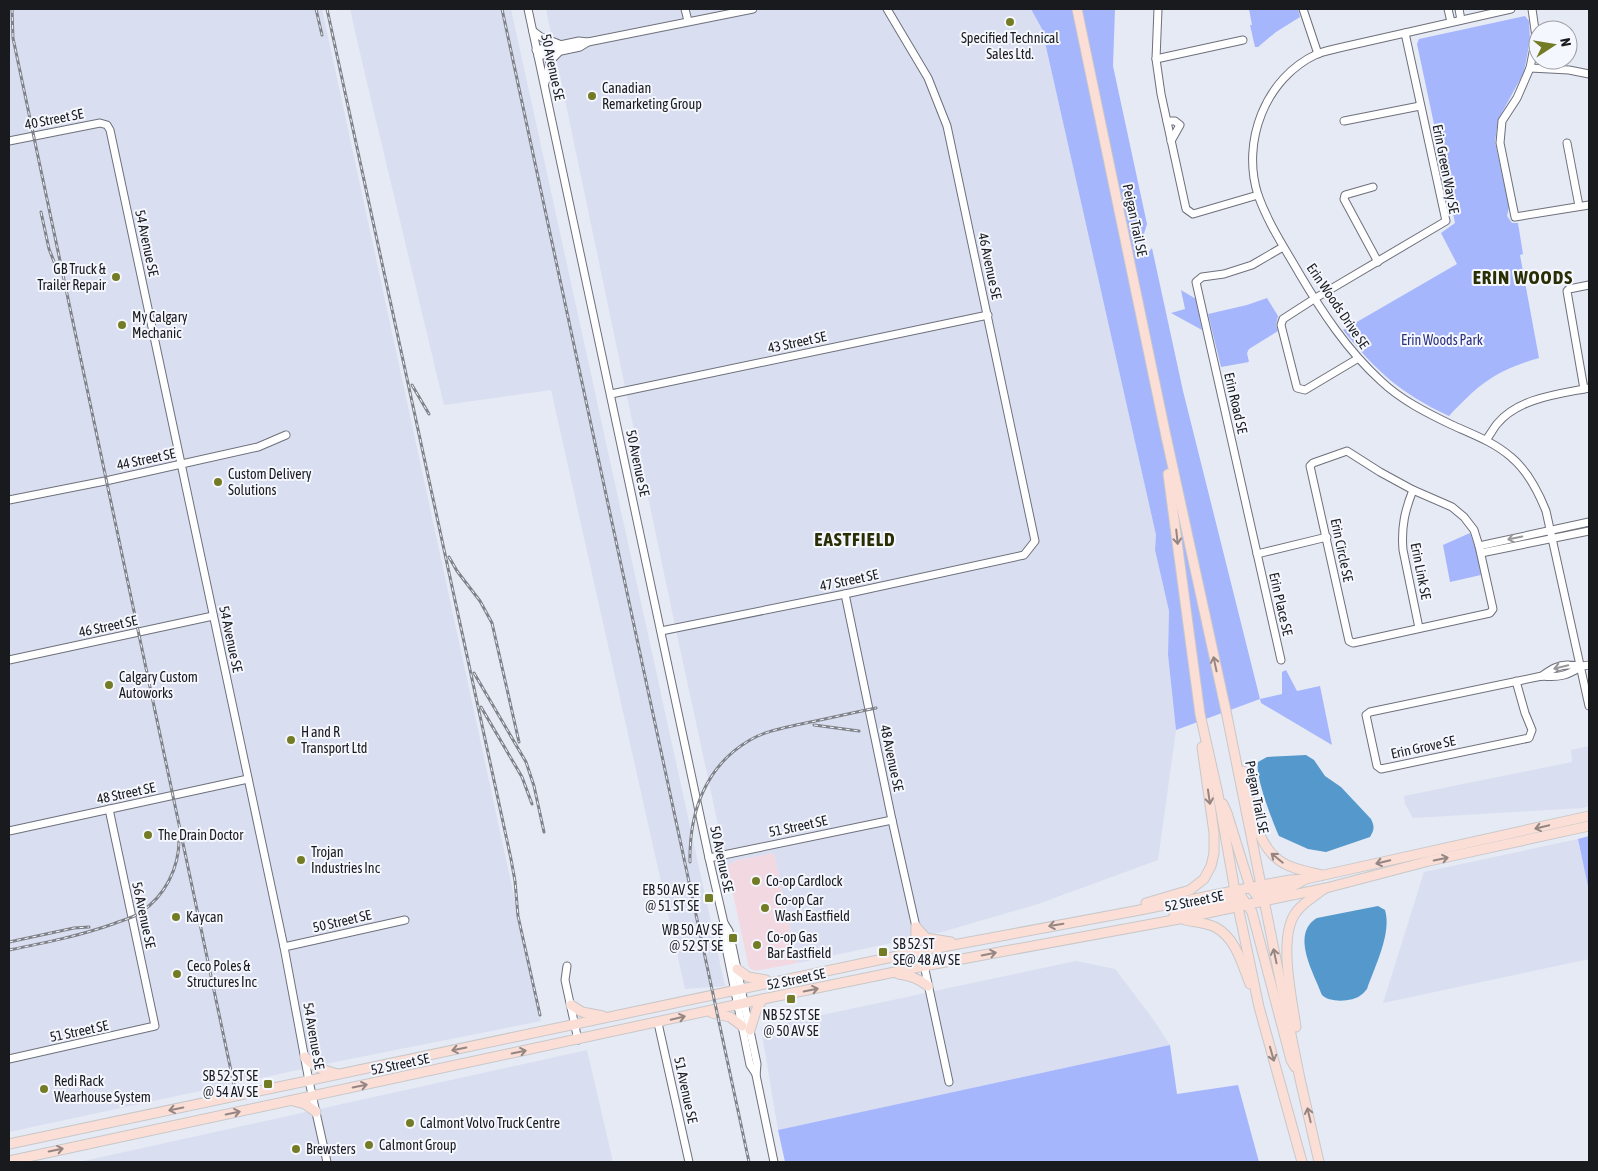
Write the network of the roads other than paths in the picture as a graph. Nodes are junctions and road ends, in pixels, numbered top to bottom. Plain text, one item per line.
1 (528, 9) edge
2 (685, 9) edge
3 (729, 9) edge
4 (753, 9) edge
5 (887, 9) edge
6 (1077, 9) edge
7 (1158, 9) edge
8 (1303, 9) edge
9 (1448, 9) edge
10 (1459, 9) edge
11 (1511, 9) edge
12 (1461, 20) junction
13 (688, 21) junction
14 (1451, 22) junction
15 (533, 31) junction
16 (1405, 33) junction
17 (1243, 40) dead end
18 (560, 48) junction
19 (537, 53) junction
20 (1318, 54) junction
21 (1156, 59) junction
22 (1529, 70) edge
23 (1569, 70) edge
24 (1589, 74) edge
25 (544, 86) junction
26 (1420, 106) junction
27 (1167, 121) junction
28 (1344, 121) dead end
29 (104, 124) joint
30 (9, 141) edge
31 (1171, 141) junction
32 (1567, 143) dead end
33 (1372, 187) dead end
34 (1258, 195) junction
35 (1589, 205) edge
36 (1579, 206) junction
37 (1283, 246) junction
38 (1378, 262) junction
39 (1589, 285) edge
40 (1314, 299) junction
41 (988, 315) junction
42 (1357, 359) junction
43 (1587, 388) edge
44 (610, 394) junction
45 (286, 435) dead end
46 (1166, 436) junction
47 (1486, 440) junction
48 (180, 464) junction
49 (1413, 490) junction
50 (9, 500) edge
51 (1589, 522) edge
52 (1589, 531) edge
53 (1551, 534) junction
54 (1327, 538) junction
55 (1035, 541) joint
56 (1480, 549) junction
57 (1257, 554) junction
58 (845, 594) junction
59 (213, 616) junction
60 (1419, 628) junction
61 (661, 631) junction
62 (9, 660) edge
63 (1281, 660) dead end
64 (1589, 665) edge
65 (1581, 667) junction
66 (1516, 681) junction
67 (1589, 706) edge
68 (1226, 711) junction
69 (1200, 714) junction
70 (248, 779) junction
71 (1218, 794) junction
72 (109, 810) junction
73 (1589, 816) edge
74 (892, 820) junction
75 (1589, 826) edge
76 (9, 831) edge
77 (709, 858) junction
78 (1322, 875) junction
79 (1326, 888) junction
80 (1258, 893) junction
81 (1240, 899) junction
82 (1104, 916) junction
83 (1179, 919) junction
84 (406, 920) dead end
85 (1162, 922) junction
86 (724, 923) junction
87 (916, 927) junction
88 (958, 943) junction
89 (284, 947) junction
90 (921, 950) junction
91 (910, 953) junction
92 (567, 966) dead end
93 (924, 966) junction
94 (736, 969) junction
95 (888, 974) junction
96 (774, 981) junction
97 (928, 986) junction
98 (737, 989) junction
99 (763, 1000) junction
100 (740, 1004) junction
101 (571, 1005) junction
102 (1259, 1007) junction
103 (707, 1012) junction
104 (608, 1017) junction
105 (658, 1023) junction
106 (575, 1024) junction
107 (155, 1026) joint
108 (746, 1028) junction
109 (578, 1040) junction
110 (1297, 1055) junction
111 (305, 1057) junction
112 (9, 1059) edge
113 (340, 1074) junction
114 (1300, 1079) junction
115 (309, 1081) junction
116 (949, 1082) dead end
117 (312, 1096) junction
118 (290, 1101) junction
119 (316, 1112) junction
120 (9, 1144) edge
121 (9, 1160) edge
122 (327, 1162) edge
123 (689, 1162) edge
124 (774, 1162) edge
125 (1302, 1162) edge
126 (1319, 1162) edge

1 - 15 street, 50 Avenue SE
2 - 13 street
3 - 13 street
4 - 13 street
5 - 41 street, 46 Avenue SE
6 - 46 main road, Peigan Trail SE
7 - 21 street
8 - 20 street
9 - 14 street
10 - 12 street
11 - 12 street, Erin Woods Drive SE
12 - 14 street, Erin Woods Drive SE
13 - 18 street
14 - 16 street, Erin Woods Drive SE
15 - 18 street
15 - 19 street, 50 Avenue SE
16 - 20 street, Erin Woods Drive SE
16 - 26 street, Erin Green Way SE
17 - 21 street
18 - 19 street
18 - 25 street
19 - 25 street, 50 Avenue SE
20 - 34 street, Erin Woods Drive SE
21 - 27 street
22 - 36 street
23 - 24 street
25 - 44 street, 50 Avenue SE
26 - 28 street
26 - 38 street, Erin Green Way SE
27 - 31 street
27 - 31 street
29 - 30 street, 40 Street SE
29 - 48 street, 54 Avenue SE
31 - 34 street
32 - 36 street
33 - 38 street
34 - 37 street, Erin Woods Drive SE
35 - 36 street
37 - 40 street, Erin Woods Drive SE
37 - 57 street, Erin Road SE
38 - 40 street, Erin Green Way SE
39 - 43 street
40 - 42 street, Erin Woods Drive SE
40 - 42 street, Erin Green Way SE
41 - 44 street, 43 Street SE
41 - 55 street, 46 Avenue SE
42 - 47 street, Erin Woods Drive SE
43 - 47 street
44 - 61 street, 50 Avenue SE
45 - 48 street, 44 Street SE
68 -> 46 main road, Peigan Trail SE
46 -> 69 main road, Peigan Trail SE
47 - 53 street, Erin Woods Drive SE
48 - 50 street, 44 Street SE
48 - 59 street, 54 Avenue SE
49 - 54 street, Erin Circle SE
49 - 56 street, Erin Circle SE
49 - 60 street, Erin Link SE
51 - 53 street
52 - 53 street
53 - 56 street
53 - 65 street, Erin Woods Drive SE
54 - 57 street
54 - 60 street, Erin Circle SE
55 - 58 street, 47 Street SE
56 - 60 street, Erin Circle SE
57 - 63 street, Erin Place SE
58 - 61 street, 47 Street SE
58 - 74 street, 48 Avenue SE
59 - 62 street, 46 Street SE
59 - 70 street, 54 Avenue SE
61 - 77 street, 50 Avenue SE
64 - 65 street, Erin Grove SE
65 - 66 street, Erin Grove SE
65 - 67 street, Erin Woods Drive SE
66 - 66 street, Erin Grove SE
78 -> 68 main road
68 - 80 main road, Peigan Trail SE
69 - 71 main road, Peigan Trail SE
69 -> 82 main road
70 - 72 street, 48 Street SE
70 - 89 street, 54 Avenue SE
71 - 80 main road
71 - 81 main road, Peigan Trail SE
72 - 76 street, 48 Street SE
72 - 107 street, 56 Avenue SE
73 -> 78 main road
74 - 77 street, 51 Street SE
74 - 87 street, 48 Avenue SE
79 -> 75 main road, 52 Street SE
77 - 86 street, 50 Avenue SE
78 - 80 main road
79 - 80 main road, 52 Street SE
79 - 110 main road
80 - 81 main road, 52 Street SE
80 - 81 main road, 52 Street SE
110 -> 80 main road, Peigan Trail SE
81 - 82 main road, 52 Street SE
81 - 83 main road, 52 Street SE
81 - 85 main road
81 - 102 main road, Peigan Trail SE
81 - 114 main road
82 -> 88 main road, 52 Street SE
83 - 85 main road, 52 Street SE
83 - 102 main road
84 - 89 street, 50 Street SE
93 -> 85 main road, 52 Street SE
86 - 94 street, 50 Avenue SE
86 - 98 street, 50 Avenue SE
87 - 88 main road
87 - 91 main road
88 - 90 main road, 52 Street SE
89 - 111 street, 54 Avenue SE
90 - 91 main road, 52 Street SE
90 - 93 street
91 - 96 main road, 52 Street SE
92 - 101 street
93 - 95 main road, 52 Street SE
93 - 97 street
94 - 96 main road
94 - 98 street, 50 Avenue SE
95 - 97 main road
99 -> 95 main road, 52 Street SE
96 - 98 main road, 52 Street SE
97 - 116 street
98 - 100 street, 50 Avenue SE
98 - 104 main road, 52 Street SE
99 - 100 main road, 52 Street SE
99 - 108 main road
100 - 103 main road, 52 Street SE
100 - 108 street, 50 Avenue SE
101 - 104 main road
101 - 106 street
102 -> 125 main road, Peigan Trail SE
105 -> 103 main road, 52 Street SE
103 - 108 main road
104 - 106 main road, 52 Street SE
105 - 109 main road, 52 Street SE
105 - 123 street, 51 Avenue SE
106 - 109 street
106 -> 113 main road, 52 Street SE
107 - 112 street, 51 Street SE
108 - 124 street, 50 Avenue SE
117 -> 109 main road, 52 Street SE
110 - 114 main road, Peigan Trail SE
111 - 113 main road
111 - 115 street, 54 Avenue SE
113 - 115 main road, 52 Street SE
126 -> 114 main road, Peigan Trail SE
115 - 117 street, 54 Avenue SE
115 -> 120 main road, 52 Street SE
117 - 118 main road, 52 Street SE
117 - 119 street, 54 Avenue SE
118 - 119 main road
121 -> 118 main road, 52 Street SE
119 - 122 street, 54 Avenue SE

